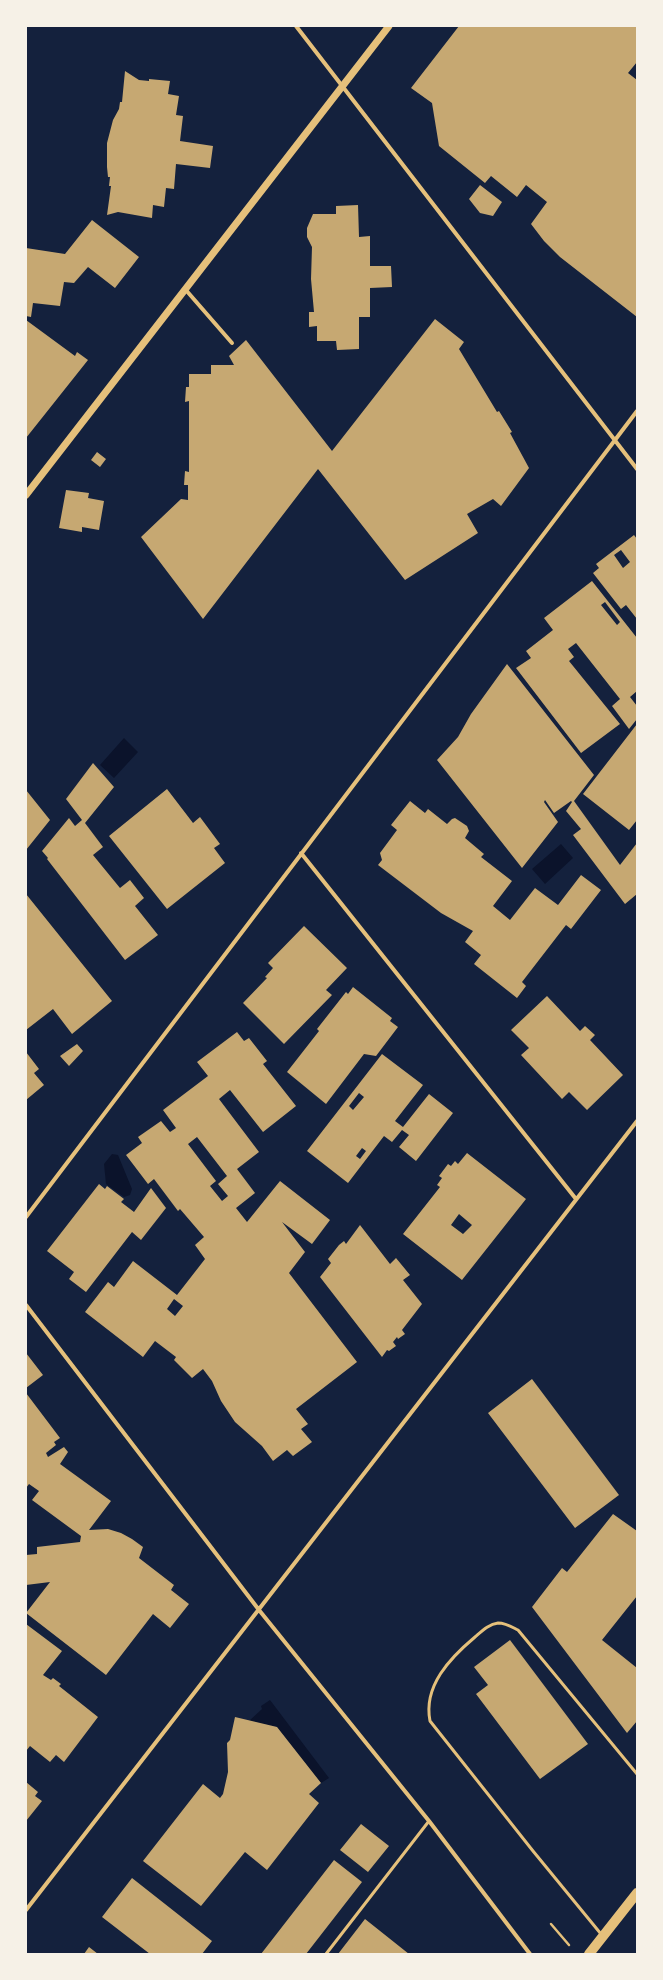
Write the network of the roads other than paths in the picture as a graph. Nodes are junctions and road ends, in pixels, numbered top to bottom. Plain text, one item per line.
1 (296, 26) edge
2 (389, 26) edge
3 (342, 86) junction
4 (185, 289) junction
5 (232, 343) dead end
6 (637, 411) edge
7 (614, 440) junction
8 (637, 469) edge
9 (26, 495) edge
10 (301, 853) junction
11 (637, 1121) edge
12 (576, 1199) junction
13 (26, 1217) edge
14 (26, 1305) edge
15 (259, 1610) junction
16 (637, 1774) edge
17 (429, 1821) junction
18 (636, 1897) edge
19 (26, 1910) edge
20 (603, 1936) junction
21 (326, 1954) edge
22 (530, 1954) edge
23 (589, 1954) edge

1 - 3 street
2 - 3 street
3 - 4 street
3 - 7 street
4 - 5 street
4 - 9 street
6 - 7 street
7 - 8 street
7 - 10 street
10 - 12 street
10 - 13 street
11 - 12 street
12 - 15 street
14 - 15 street
15 - 17 street
15 - 19 street
16 - 20 lane
17 - 21 lane
17 - 22 street
18 - 20 main road
20 - 23 main road

